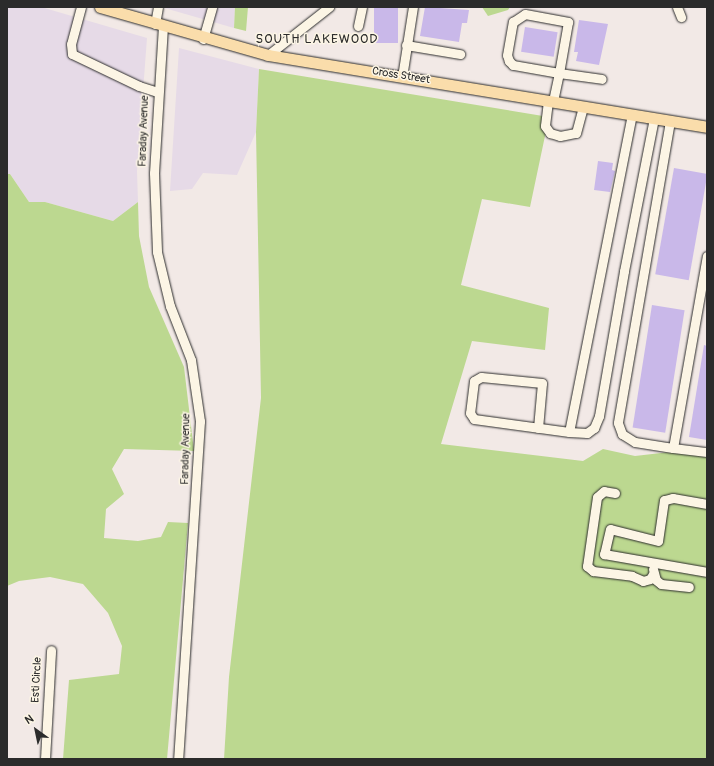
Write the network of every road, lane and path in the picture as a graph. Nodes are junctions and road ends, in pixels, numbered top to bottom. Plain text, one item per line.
1 (82, 7) edge
2 (158, 7) edge
3 (212, 7) edge
4 (329, 7) edge
5 (362, 7) edge
6 (413, 7) edge
7 (677, 7) edge
8 (105, 8) edge
9 (681, 17) dead end
10 (159, 25) junction
11 (358, 26) dead end
12 (203, 39) junction
13 (406, 45) junction
14 (460, 54) dead end
15 (268, 55) junction
16 (559, 73) junction
17 (402, 76) junction
18 (602, 79) dead end
19 (157, 92) junction
20 (551, 101) junction
21 (583, 106) junction
22 (632, 114) junction
23 (654, 118) junction
24 (670, 121) junction
25 (707, 127) edge
26 (707, 256) edge
27 (704, 290) edge
28 (538, 428) junction
29 (569, 432) junction
30 (673, 448) junction
31 (707, 452) edge
32 (615, 493) dead end
33 (707, 504) edge
34 (652, 564) junction
35 (707, 572) edge
36 (653, 574) junction
37 (689, 587) dead end
38 (50, 650) dead end
39 (45, 759) edge
40 (178, 759) edge

1 - 19 street
2 - 10 street, Faraday Avenue
3 - 12 street
4 - 15 street
5 - 11 street
6 - 13 street
7 - 9 street
8 - 10 main road, Cross Street
10 - 12 main road, Cross Street
10 - 19 street, Faraday Avenue
12 - 15 main road, Cross Street
13 - 14 street
13 - 17 street
15 - 17 main road, Cross Street
16 - 16 street
16 - 18 street
16 - 20 street
17 - 20 main road, Cross Street
19 - 40 street, Faraday Avenue
20 - 21 main road, Cross Street
20 - 21 street
21 - 22 main road, Cross Street
22 - 23 main road, Cross Street
22 - 29 street
23 - 24 main road, Cross Street
23 - 29 street
24 - 25 main road, Cross Street
24 - 30 street
26 - 27 street
27 - 30 street
28 - 28 street
28 - 29 street
30 - 31 street
32 - 36 street
33 - 34 street
34 - 35 street
34 - 36 street
36 - 37 street
38 - 39 street, Esti Circle

